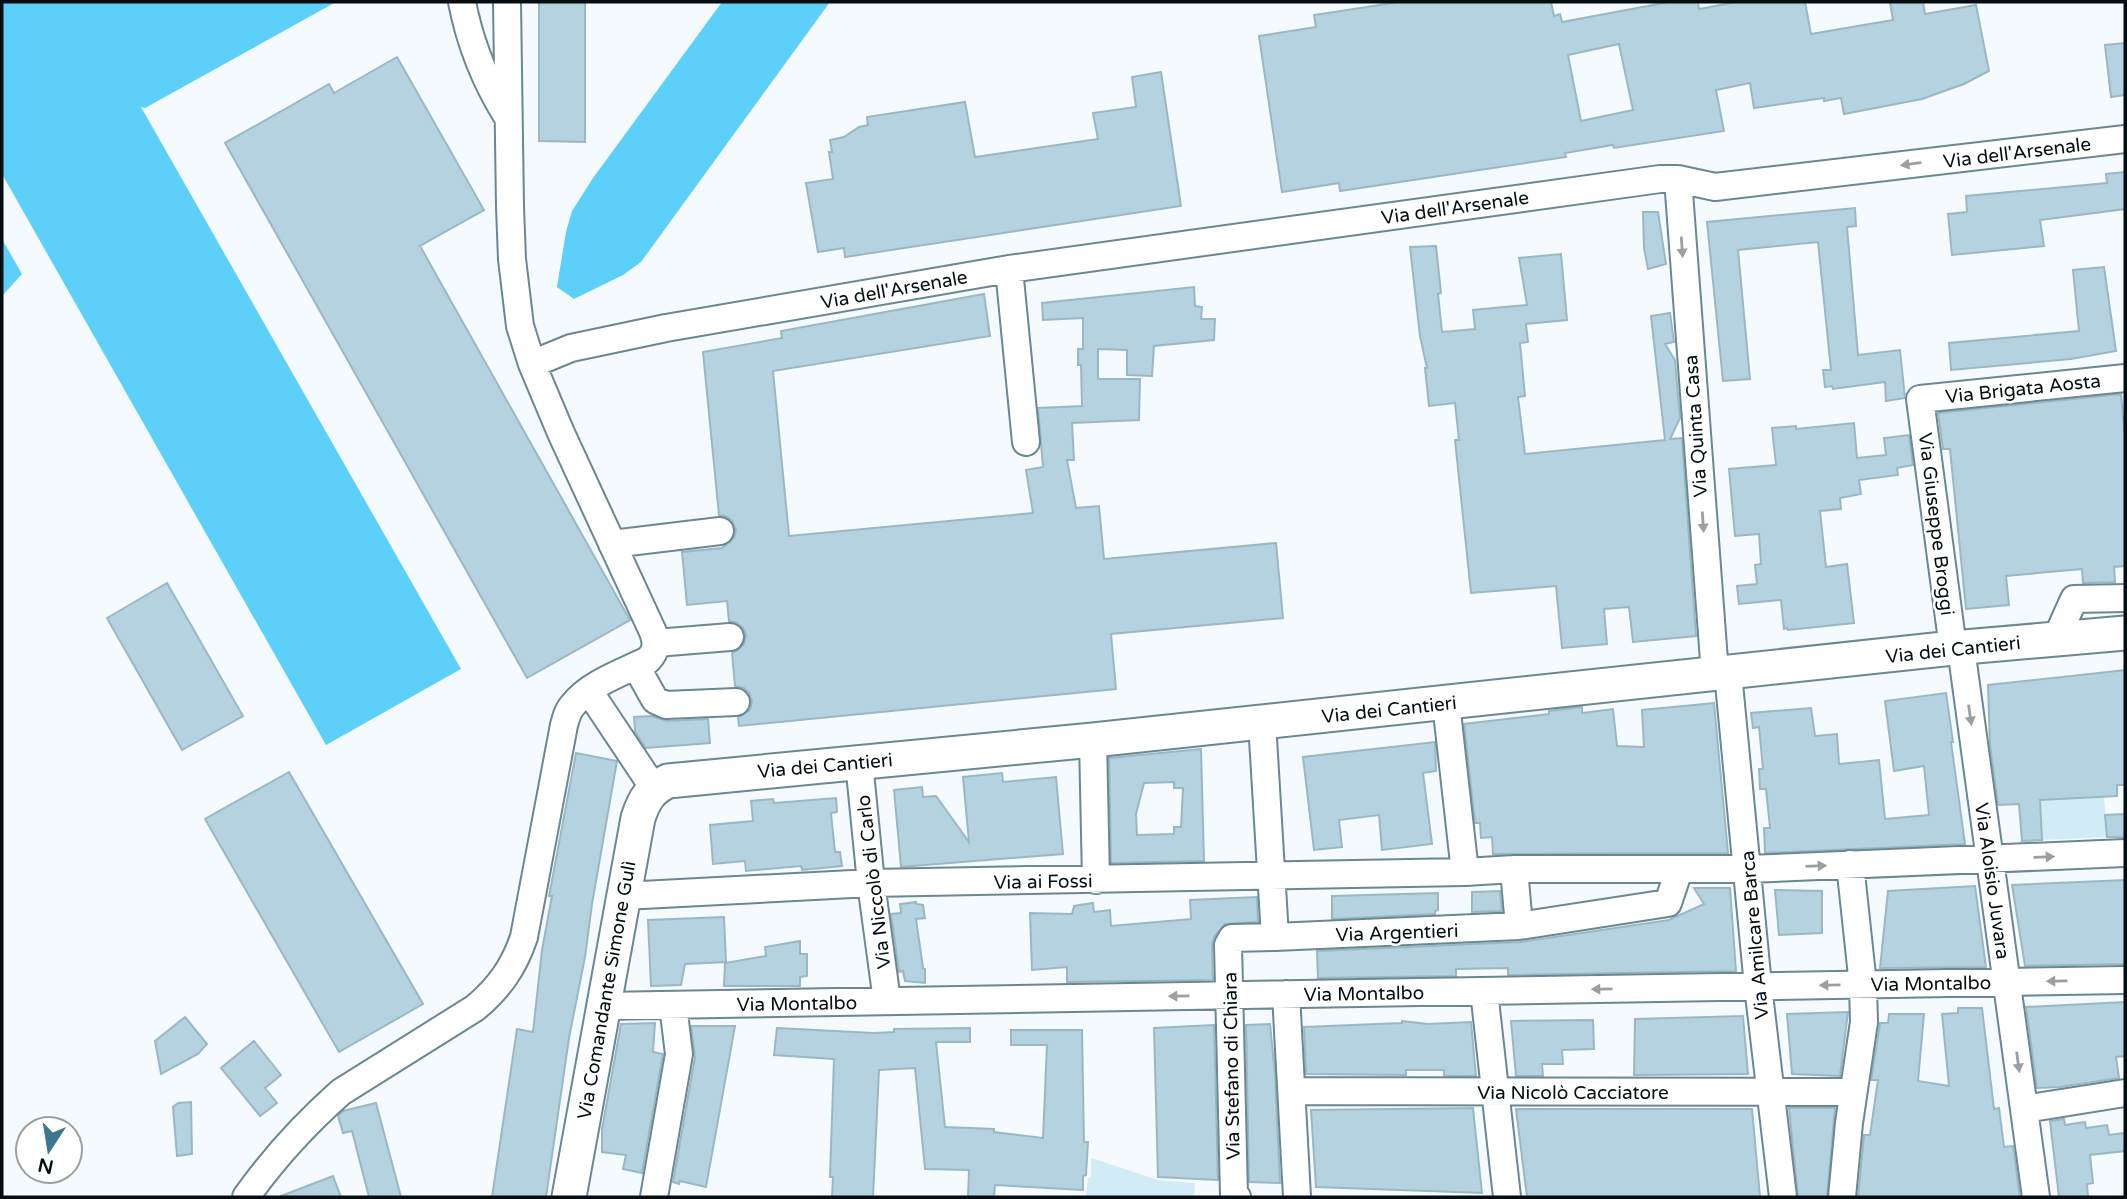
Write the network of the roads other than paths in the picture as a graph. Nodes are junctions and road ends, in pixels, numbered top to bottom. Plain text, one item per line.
1 (462, 2) edge
2 (507, 2) edge
3 (508, 117) junction
4 (2125, 139) edge
5 (1678, 179) junction
6 (1009, 269) junction
7 (532, 364) junction
8 (2125, 378) edge
9 (1920, 399) joint
10 (1026, 442) dead end
11 (720, 531) dead end
12 (612, 544) junction
13 (2125, 598) edge
14 (2125, 633) edge
15 (730, 636) dead end
16 (2056, 639) junction
17 (656, 643) junction
18 (1957, 648) junction
19 (636, 666) junction
20 (1721, 673) junction
21 (589, 691) junction
22 (736, 702) dead end
23 (1446, 703) junction
24 (1262, 722) junction
25 (1093, 740) junction
26 (859, 762) junction
27 (653, 787) junction
28 (2125, 853) edge
29 (1990, 859) junction
30 (1850, 864) junction
31 (1514, 869) junction
32 (1748, 869) junction
33 (1679, 870) junction
34 (1465, 872) junction
35 (1272, 874) junction
36 (1096, 880) junction
37 (871, 883) junction
38 (623, 896) junction
39 (1519, 926) junction
40 (1275, 936) junction
41 (1232, 938) joint
42 (2125, 980) edge
43 (2007, 982) junction
44 (1863, 985) junction
45 (1758, 986) junction
46 (1484, 991) junction
47 (1286, 994) junction
48 (1228, 995) junction
49 (887, 1002) junction
50 (673, 1005) junction
51 (603, 1006) junction
52 (1292, 1091) junction
53 (1494, 1091) junction
54 (1770, 1092) junction
55 (1853, 1092) junction
56 (2125, 1093) edge
57 (2024, 1109) junction
58 (1236, 1196) edge
59 (246, 1197) edge
60 (569, 1197) edge
61 (654, 1197) edge
62 (1297, 1197) edge
63 (1507, 1197) edge
64 (1783, 1197) edge
65 (1842, 1197) edge
66 (2036, 1197) edge

1 - 3 street
2 - 3 street
3 - 7 street
4 -> 5 street, Via dell'Arsenale
5 - 6 street, Via dell'Arsenale
5 -> 20 street, Via Quinta Casa
6 - 7 street, Via dell'Arsenale
6 - 10 street
7 - 12 street
8 - 9 street, Via Brigata Aosta
9 - 18 street, Via Giuseppe Broggi
11 - 12 street
12 - 17 street
13 - 16 street
14 - 16 main road, Via dei Cantieri
15 - 17 street
16 - 18 main road, Via dei Cantieri
17 - 19 street
18 - 20 main road, Via dei Cantieri
18 -> 29 street, Via Aloisio Juvara
19 - 21 street
19 - 22 street
20 - 23 main road, Via dei Cantieri
20 - 32 street, Via Amilcare Barca
21 - 27 street
21 - 59 street
23 - 24 main road, Via dei Cantieri
23 - 34 street
24 - 25 main road, Via dei Cantieri
24 - 35 street
25 - 26 main road, Via dei Cantieri
25 - 36 street
26 - 27 main road, Via dei Cantieri
26 - 37 street, Via Niccolò di Carlo
27 - 38 main road, Via Comandante Simone Gulì
29 -> 28 street, Via ai Fossi
29 - 30 street, Via ai Fossi
29 - 43 street, Via Aloisio Juvara
32 -> 30 street, Via ai Fossi
30 - 44 street
31 - 33 street, Via ai Fossi
31 - 34 street, Via ai Fossi
31 - 39 street
32 - 33 street, Via ai Fossi
32 - 45 street, Via Amilcare Barca
33 - 39 street, Via Argentieri
34 - 35 street, Via ai Fossi
35 - 36 street, Via ai Fossi
35 - 40 street
36 - 37 street, Via ai Fossi
37 - 38 street, Via ai Fossi
37 - 49 street, Via Niccolò di Carlo
38 - 51 main road, Via Comandante Simone Gulì
39 - 40 street, Via Argentieri
40 - 41 street, Via Argentieri
41 - 48 street, Via Stefano di Chiara
42 -> 43 street, Via Montalbo
43 - 44 street, Via Montalbo
43 -> 57 street, Via Aloisio Juvara
44 -> 45 street, Via Montalbo
44 - 55 street
45 -> 46 street, Via Montalbo
45 - 54 street, Via Amilcare Barca
46 - 47 street, Via Montalbo
46 - 53 street
47 - 48 street, Via Montalbo
47 - 52 street
48 -> 49 street, Via Montalbo
48 - 58 street, Via Stefano di Chiara
49 - 50 street, Via Montalbo
50 - 51 street, Via Montalbo
50 - 61 street
51 - 60 main road, Via Comandante Simone Gulì
52 - 53 street, Via Nicolò Cacciatore
52 - 62 street
53 - 54 street, Via Nicolò Cacciatore
53 - 63 street
54 - 55 street, Via Nicolò Cacciatore
54 - 64 street, Via Amilcare Barca
55 - 65 street
56 - 57 street
57 - 66 street, Via Aloisio Juvara

